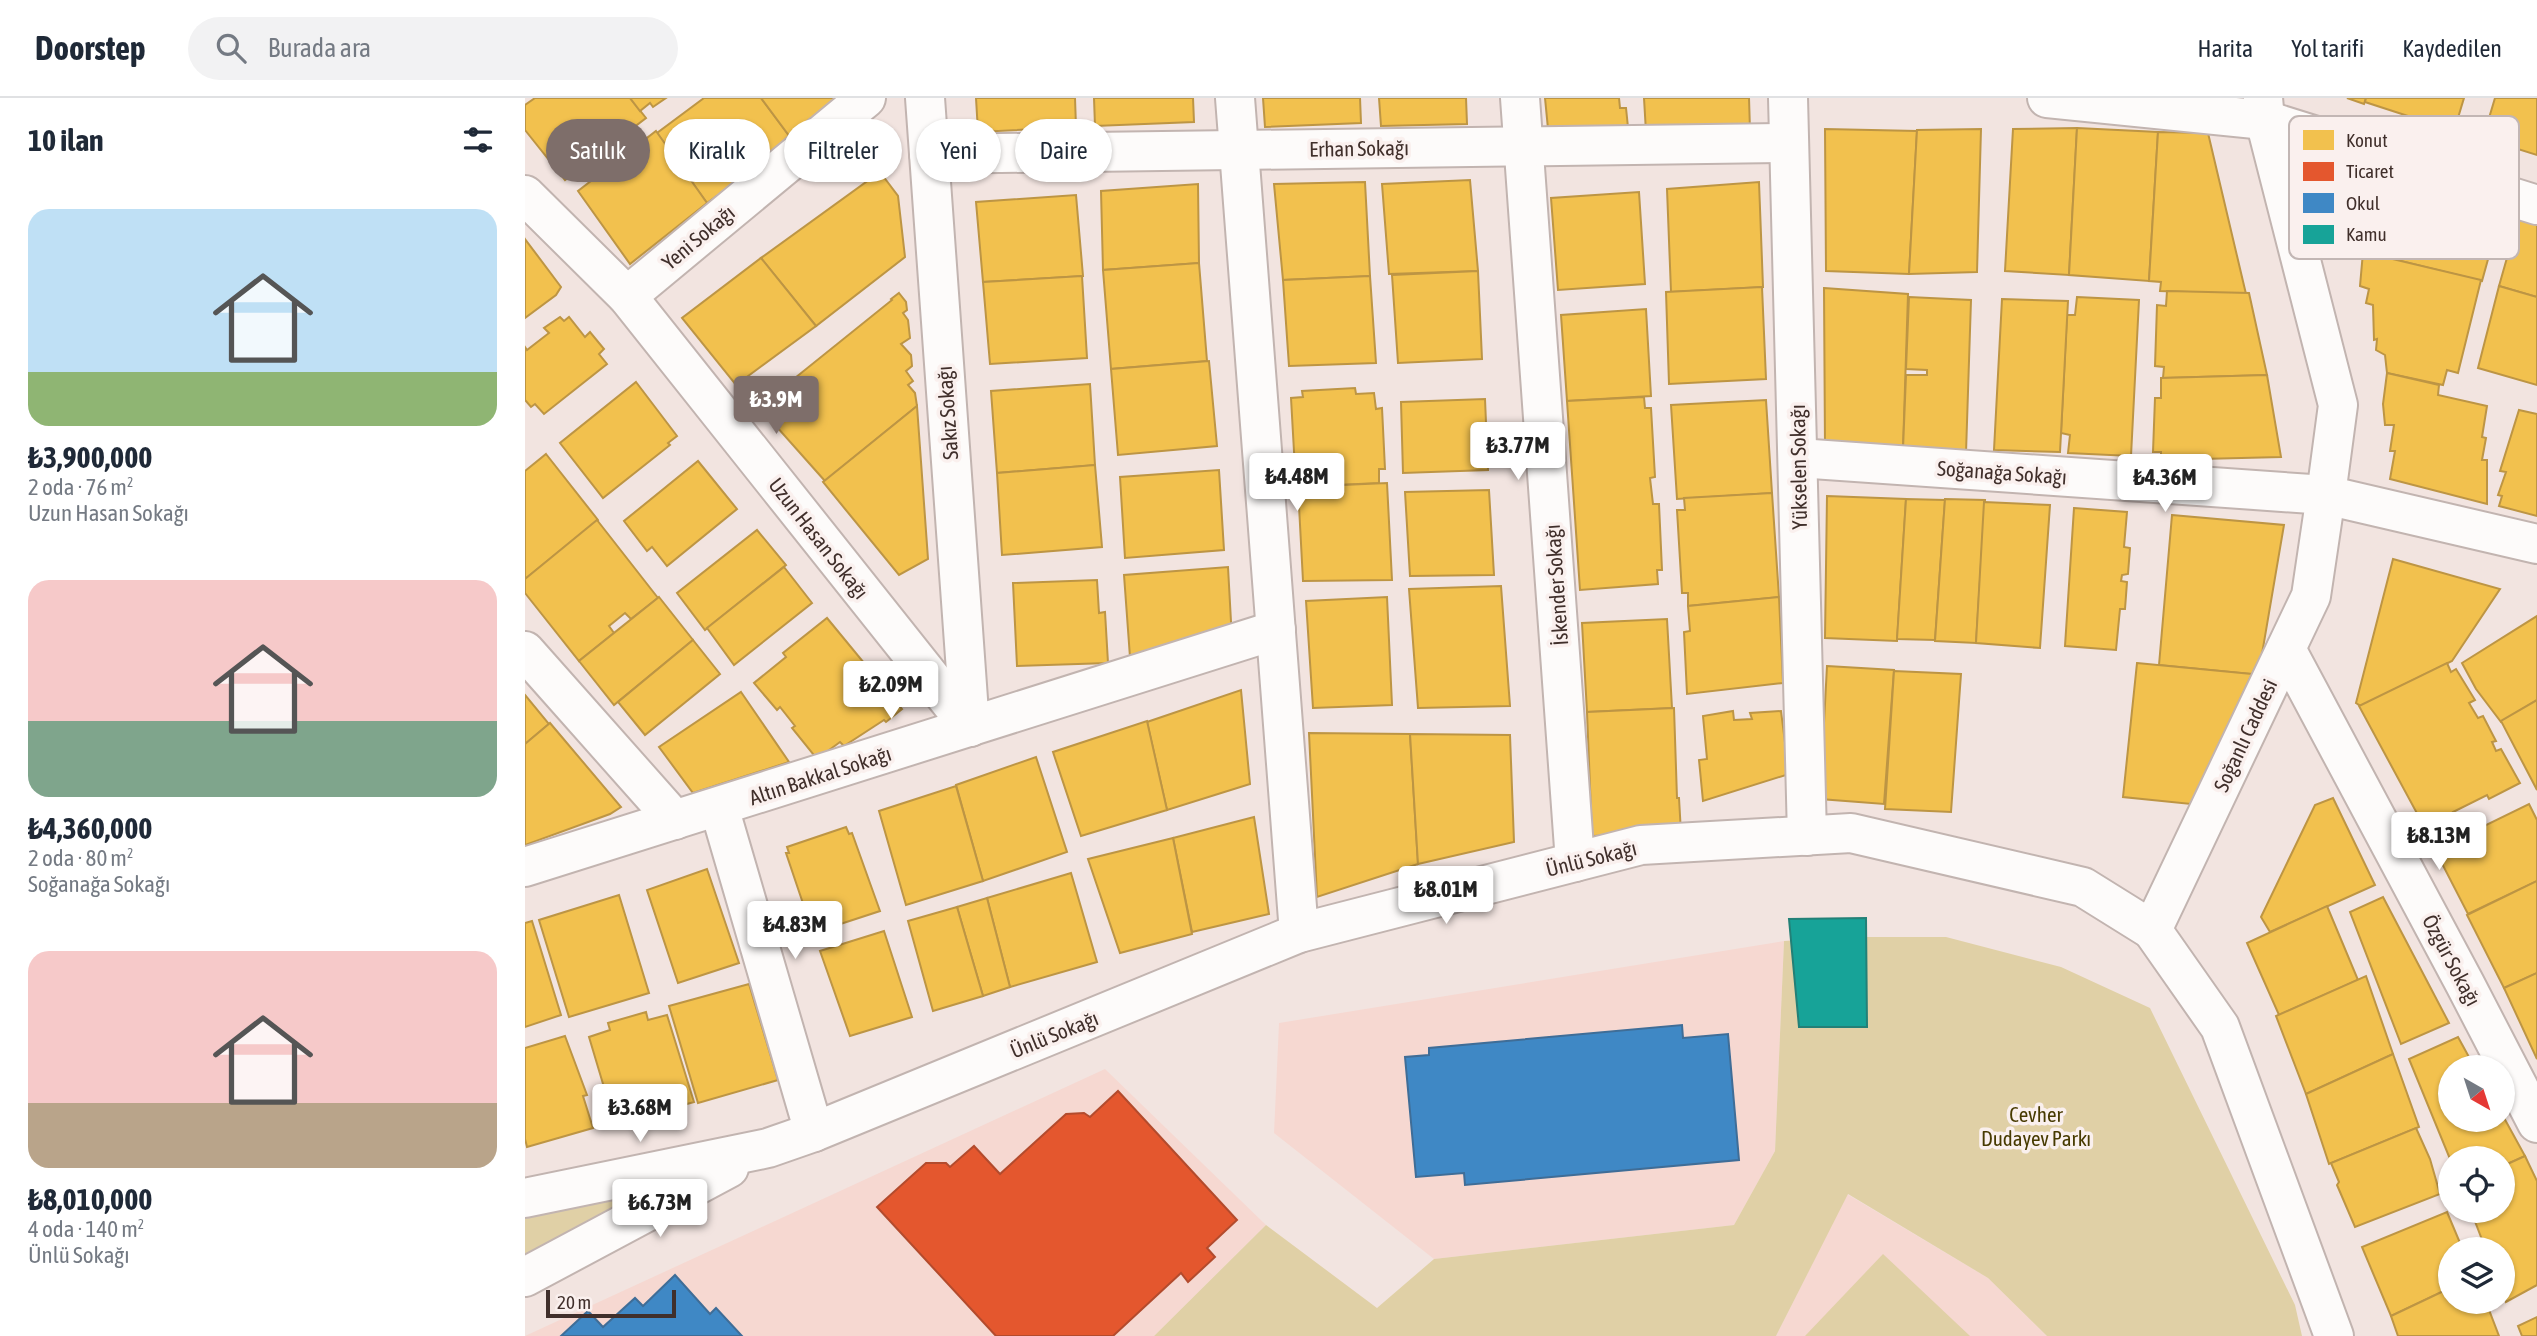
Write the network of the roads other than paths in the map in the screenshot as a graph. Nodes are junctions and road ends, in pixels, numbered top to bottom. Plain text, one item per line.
1 (866, 98) edge
2 (925, 98) edge
3 (1235, 98) edge
4 (1520, 98) edge
5 (1788, 98) edge
6 (2047, 98) edge
7 (2264, 109) edge
8 (2289, 118) edge
9 (926, 119) edge
10 (1789, 143) junction
11 (1524, 145) junction
12 (1239, 150) junction
13 (1001, 153) edge
14 (931, 182) edge
15 (525, 195) edge
16 (2519, 199) edge
17 (2537, 205) edge
18 (2289, 209) edge
19 (2302, 259) edge
20 (627, 296) junction
21 (1798, 458) junction
22 (2326, 495) junction
23 (2537, 544) edge
24 (1276, 630) junction
25 (2286, 649) junction
26 (525, 651) edge
27 (970, 727) junction
28 (719, 807) junction
29 (675, 820) junction
30 (1807, 836) junction
31 (1575, 862) junction
32 (525, 867) edge
33 (2152, 930) junction
34 (1299, 933) junction
35 (2537, 1123) edge
36 (814, 1132) junction
37 (768, 1148) junction
38 (525, 1198) edge
39 (525, 1278) edge
40 (2334, 1336) edge

1 - 20 street, Yeni Sokağı
2 - 9 street, Sakız Sokağı
3 - 12 street
4 - 11 street, İskender Sokağı
5 - 10 street, Yükselen Sokağı
6 - 7 street
7 - 8 street
7 - 18 street, Soğanlı Caddesi
10 - 11 street, Erhan Sokağı
10 - 21 street, Yükselen Sokağı
11 - 12 street, Erhan Sokağı
11 - 31 street, İskender Sokağı
12 - 13 street, Erhan Sokağı
12 - 24 street
14 - 27 street, Sakız Sokağı
15 - 20 street, Uzun Hasan Sokağı
16 - 17 street
19 - 22 street, Soğanlı Caddesi
20 - 27 street, Uzun Hasan Sokağı
21 - 22 street, Soğanağa Sokağı
21 - 30 street, Yükselen Sokağı
22 - 23 street, Soğanağa Sokağı
22 - 25 street, Soğanlı Caddesi
24 - 27 street, Altın Bakkal Sokağı
24 - 34 street
25 - 33 street, Soğanlı Caddesi
25 - 35 street, Özgür Sokağı
26 - 29 street
27 - 28 street, Altın Bakkal Sokağı
28 - 29 street, Altın Bakkal Sokağı
28 - 36 street
29 - 32 street, Altın Bakkal Sokağı
30 - 31 street, Ünlü Sokağı
30 - 33 street, Ünlü Sokağı
31 - 34 street, Ünlü Sokağı
33 - 40 street
34 - 36 street, Ünlü Sokağı
36 - 37 street, Ünlü Sokağı
37 - 38 street
37 - 39 street

